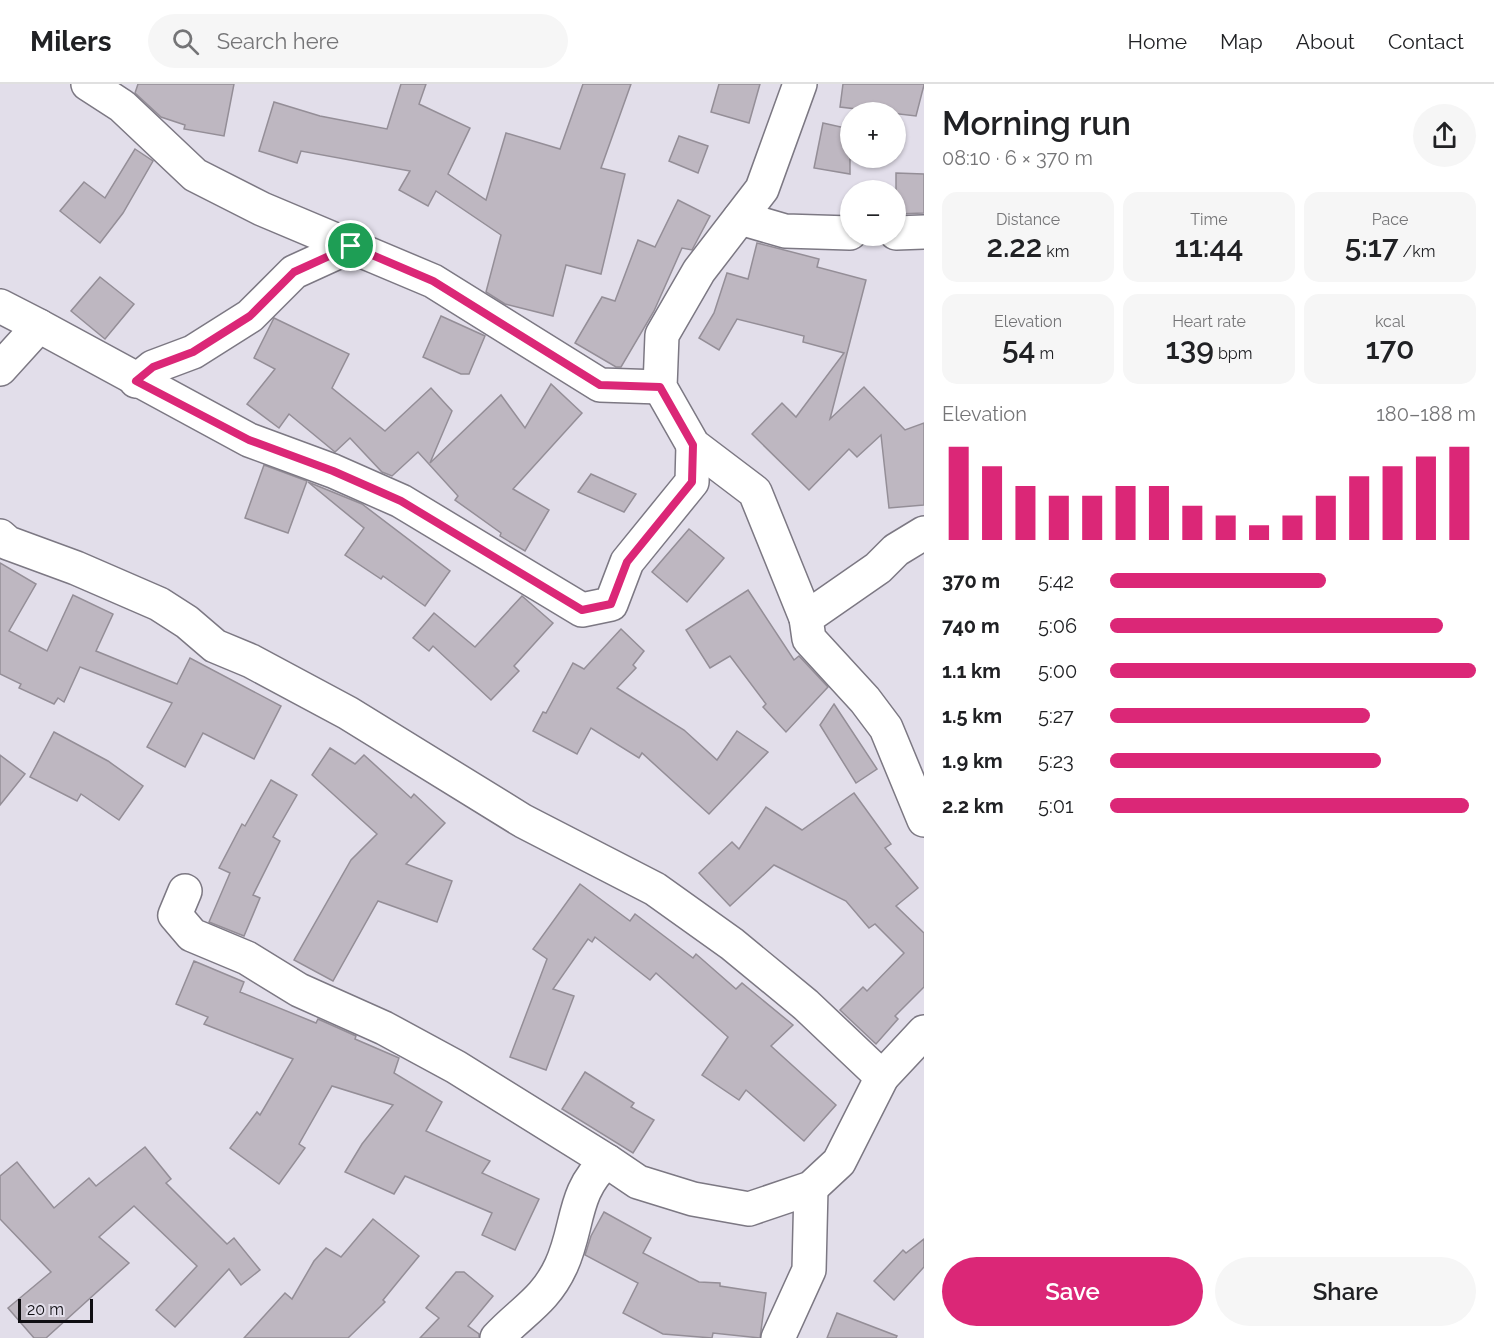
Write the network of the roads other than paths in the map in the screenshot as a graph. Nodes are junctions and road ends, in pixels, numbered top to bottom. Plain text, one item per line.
1 (88, 84) edge
2 (800, 84) edge
3 (740, 218) junction
4 (924, 232) edge
5 (840, 233) edge
6 (906, 233) edge
7 (351, 246) junction
8 (0, 306) edge
9 (39, 326) junction
10 (0, 369) edge
11 (136, 381) junction
12 (660, 387) junction
13 (693, 445) junction
14 (924, 533) edge
15 (0, 536) edge
16 (806, 618) junction
17 (921, 808) edge
18 (185, 891) dead end
19 (924, 1032) edge
20 (882, 1077) junction
21 (607, 1161) junction
22 (811, 1188) junction
23 (497, 1338) edge
24 (778, 1338) edge

1 - 7 street
2 - 3 street
3 - 5 street
3 - 12 street
4 - 6 street
7 - 11 street
7 - 12 street
8 - 9 street
9 - 10 street
9 - 11 street
11 - 13 street
12 - 13 street
13 - 16 street
14 - 16 street
15 - 20 street
16 - 17 street
18 - 21 street
19 - 20 street
20 - 22 street
21 - 22 street
21 - 23 street
22 - 24 street

